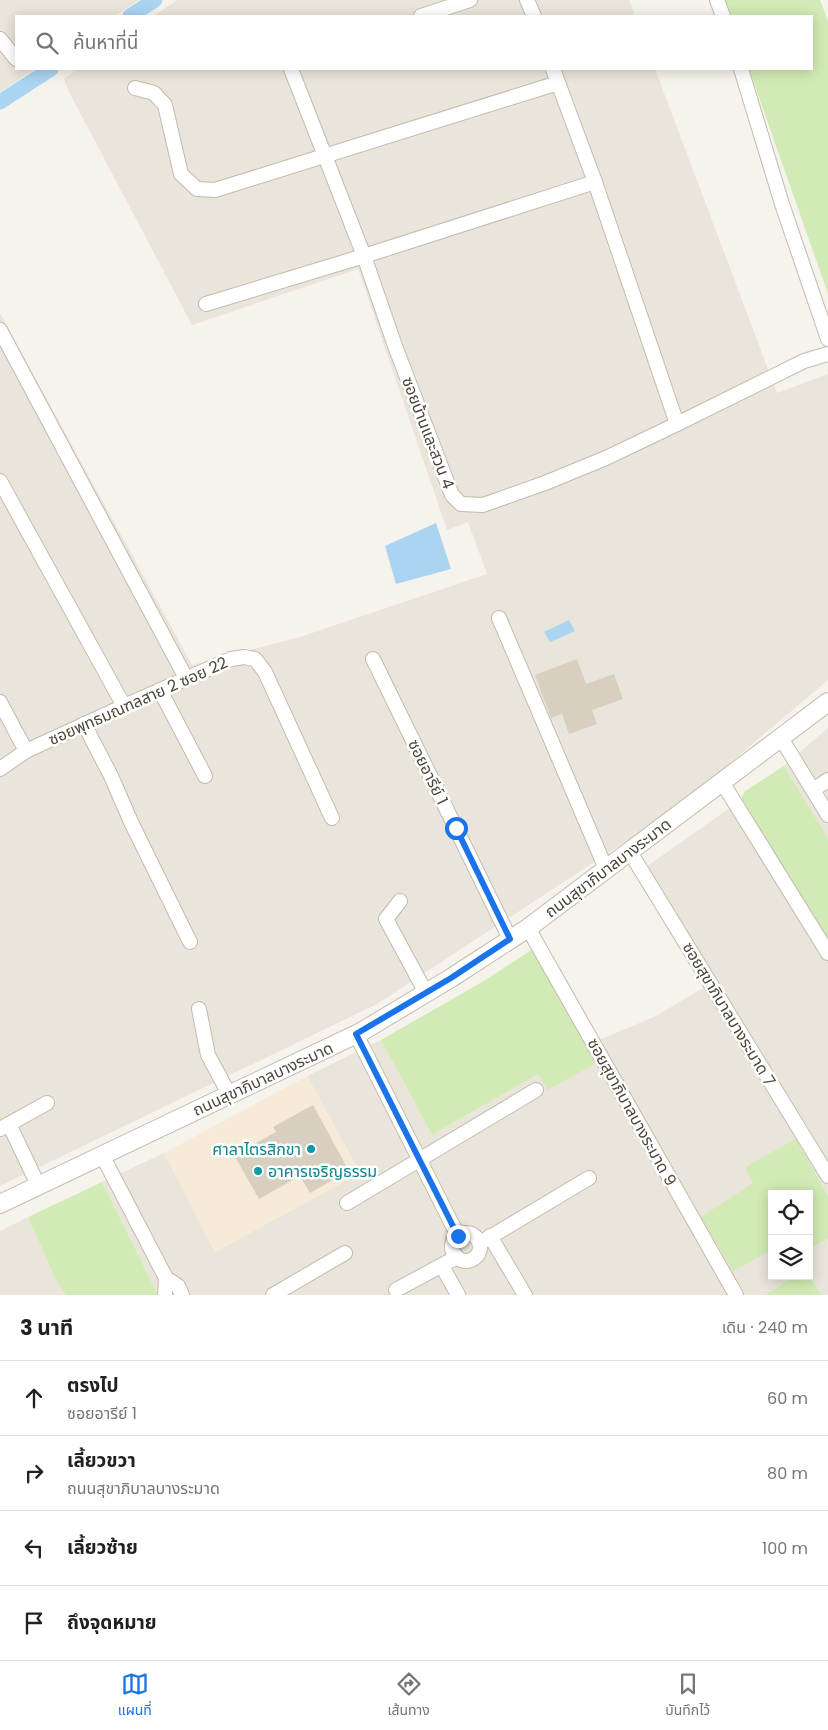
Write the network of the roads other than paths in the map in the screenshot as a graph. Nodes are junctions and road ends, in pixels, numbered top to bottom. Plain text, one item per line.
1 (470, 0) edge
2 (527, 0) edge
3 (717, 0) edge
4 (423, 15) edge
5 (534, 15) edge
6 (723, 15) edge
7 (0, 39) edge
8 (15, 58) edge
9 (291, 70) edge
10 (553, 70) edge
11 (741, 70) edge
12 (558, 83) junction
13 (135, 88) dead end
14 (325, 155) junction
15 (595, 182) junction
16 (364, 256) junction
17 (206, 304) dead end
18 (0, 330) edge
19 (828, 339) edge
20 (828, 354) edge
21 (677, 424) junction
22 (0, 481) edge
23 (499, 618) dead end
24 (372, 659) dead end
25 (186, 678) junction
26 (160, 690) junction
27 (0, 702) edge
28 (828, 702) edge
29 (124, 706) junction
30 (84, 724) junction
31 (781, 738) junction
32 (26, 751) junction
33 (0, 769) edge
34 (205, 776) dead end
35 (828, 780) edge
36 (722, 782) junction
37 (813, 790) junction
38 (828, 815) edge
39 (332, 818) dead end
40 (630, 852) junction
41 (606, 870) junction
42 (400, 901) dead end
43 (528, 928) junction
44 (510, 939) junction
45 (190, 942) dead end
46 (828, 953) edge
47 (426, 993) junction
48 (199, 1009) dead end
49 (356, 1034) junction
50 (536, 1090) dead end
51 (229, 1094) junction
52 (47, 1104) dead end
53 (5, 1126) edge
54 (102, 1155) junction
55 (419, 1159) junction
56 (828, 1176) edge
57 (589, 1178) dead end
58 (38, 1185) junction
59 (347, 1202) dead end
60 (0, 1204) edge
61 (458, 1236) junction
62 (485, 1240) junction
63 (345, 1253) dead end
64 (456, 1257) junction
65 (442, 1266) junction
66 (166, 1278) junction
67 (396, 1290) dead end
68 (165, 1295) edge
69 (182, 1295) edge
70 (274, 1295) edge
71 (458, 1295) edge
72 (525, 1295) edge
73 (736, 1295) edge

1 - 4 street
2 - 5 street
3 - 6 street
7 - 8 street
9 - 14 street, ซอยบ้านและสวน 4
10 - 12 street
11 - 19 street
12 - 14 street
12 - 15 street
13 - 14 street
14 - 16 street, ซอยบ้านและสวน 4
15 - 16 street
15 - 21 street
16 - 17 street
16 - 21 street, ซอยบ้านและสวน 4
18 - 25 street
20 - 21 street, ซอยบ้านและสวน 4
22 - 29 street
23 - 41 street
24 - 44 street, ซอยอารีย์ 1
25 - 26 street, ซอยพุทธมณฑลสาย 2 ซอย 22
25 - 39 street, ซอยพุทธมณฑลสาย 2 ซอย 22
26 - 29 street, ซอยพุทธมณฑลสาย 2 ซอย 22
26 - 34 street
27 - 32 street
28 - 31 street, ถนนสุขาภิบาลบางระมาด
29 - 30 street, ซอยพุทธมณฑลสาย 2 ซอย 22
30 - 32 street, ซอยพุทธมณฑลสาย 2 ซอย 22
30 - 45 street
31 - 36 street, ถนนสุขาภิบาลบางระมาด
31 - 37 street
32 - 33 street, ซอยพุทธมณฑลสาย 2 ซอย 22
35 - 37 street
36 - 40 street, ถนนสุขาภิบาลบางระมาด
36 - 46 street
37 - 38 street
40 - 41 street, ถนนสุขาภิบาลบางระมาด
40 - 56 street, ซอยสุขาภิบาลบางระมาด 7
41 - 43 street, ถนนสุขาภิบาลบางระมาด
42 - 47 street
43 - 44 street, ถนนสุขาภิบาลบางระมาด
43 - 73 street, ซอยสุขาภิบาลบางระมาด 9
44 - 47 street, ถนนสุขาภิบาลบางระมาด
47 - 49 street, ถนนสุขาภิบาลบางระมาด
48 - 51 street
49 - 51 street, ถนนสุขาภิบาลบางระมาด
49 - 55 street
50 - 55 street
51 - 54 street, ถนนสุขาภิบาลบางระมาด
52 - 53 street
53 - 58 street
54 - 58 street, ถนนสุขาภิบาลบางระมาด
54 - 66 street
55 - 59 street
55 - 61 street
57 - 62 street
58 - 60 street, ถนนสุขาภิบาลบางระมาด
61 - 62 street
61 - 64 street
62 - 64 street
62 - 72 street
63 - 70 street
64 - 65 street
65 - 67 street
65 - 71 street
66 - 68 street
66 - 69 street

